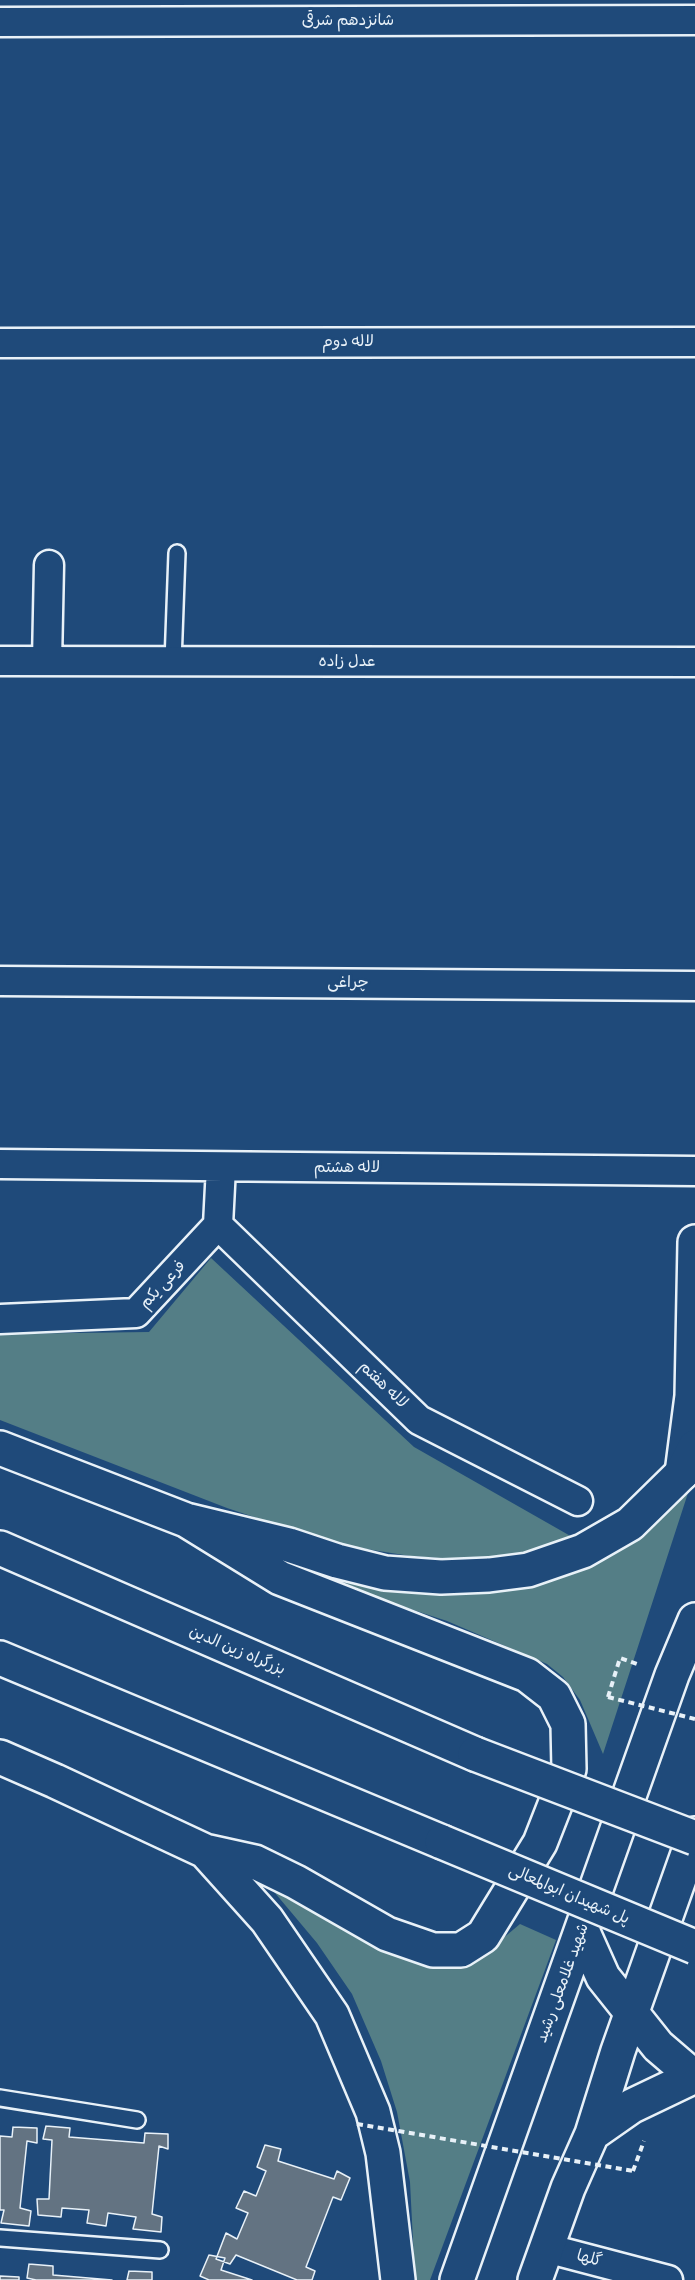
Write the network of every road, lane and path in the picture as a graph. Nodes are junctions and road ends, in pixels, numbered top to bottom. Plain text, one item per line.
1 (695, 20) edge
2 (0, 22) edge
3 (695, 342) edge
4 (0, 343) edge
5 (177, 552) dead end
6 (49, 565) dead end
7 (0, 661) edge
8 (47, 661) junction
9 (173, 662) junction
10 (695, 663) edge
11 (0, 981) edge
12 (695, 986) edge
13 (0, 1164) edge
14 (221, 1167) junction
15 (695, 1171) edge
16 (218, 1226) junction
17 (695, 1242) edge
18 (0, 1319) edge
19 (0, 1448) edge
20 (689, 1460) edge
21 (578, 1501) dead end
22 (186, 1520) junction
23 (0, 1548) edge
24 (695, 1620) edge
25 (0, 1658) edge
26 (620, 1658) dead end
27 (695, 1719) edge
28 (0, 1757) edge
29 (695, 1836) edge
30 (205, 1851) junction
31 (582, 1930) junction
32 (695, 1947) edge
33 (632, 2013) junction
34 (694, 2076) edge
35 (0, 2098) edge
36 (137, 2120) dead end
37 (357, 2124) dead end
38 (592, 2134) junction
39 (645, 2138) dead end
40 (0, 2238) edge
41 (546, 2248) junction
42 (160, 2250) dead end
43 (398, 2280) edge
44 (458, 2280) edge
45 (534, 2280) edge
46 (668, 2280) edge

1 - 2 street, شانزدهم شرقی
3 - 4 street, لاله دوم
5 - 9 lane
6 - 8 street
7 - 8 street, عدل زاده
8 - 9 street, عدل زاده
9 - 10 street, عدل زاده
11 - 12 street, چراغی
13 - 14 street, لاله هشتم
14 - 15 street, لاله هشتم
14 - 16 street
16 - 18 street, فرعی یکم
16 - 21 street, لاله هفتم
17 - 20 main road
19 - 22 main road
20 - 22 main road
22 - 30 main road
23 - 29 main road, بزرگراه زین الدین, bridge
24 - 31 main road, شهید غلامعلی رشید
25 - 32 main road, پل شهیدان ابوالمعالی, bridge
26 - 27 path, bridge
28 - 30 main road
29 - 33 main road
30 - 43 main road
31 - 33 main road
31 - 44 main road, شهید غلامعلی رشید
33 - 34 main road
33 - 38 main road
34 - 38 main road
35 - 36 lane
37 - 39 path, bridge
38 - 41 main road
40 - 42 lane
41 - 45 main road
41 - 46 street, گلها

